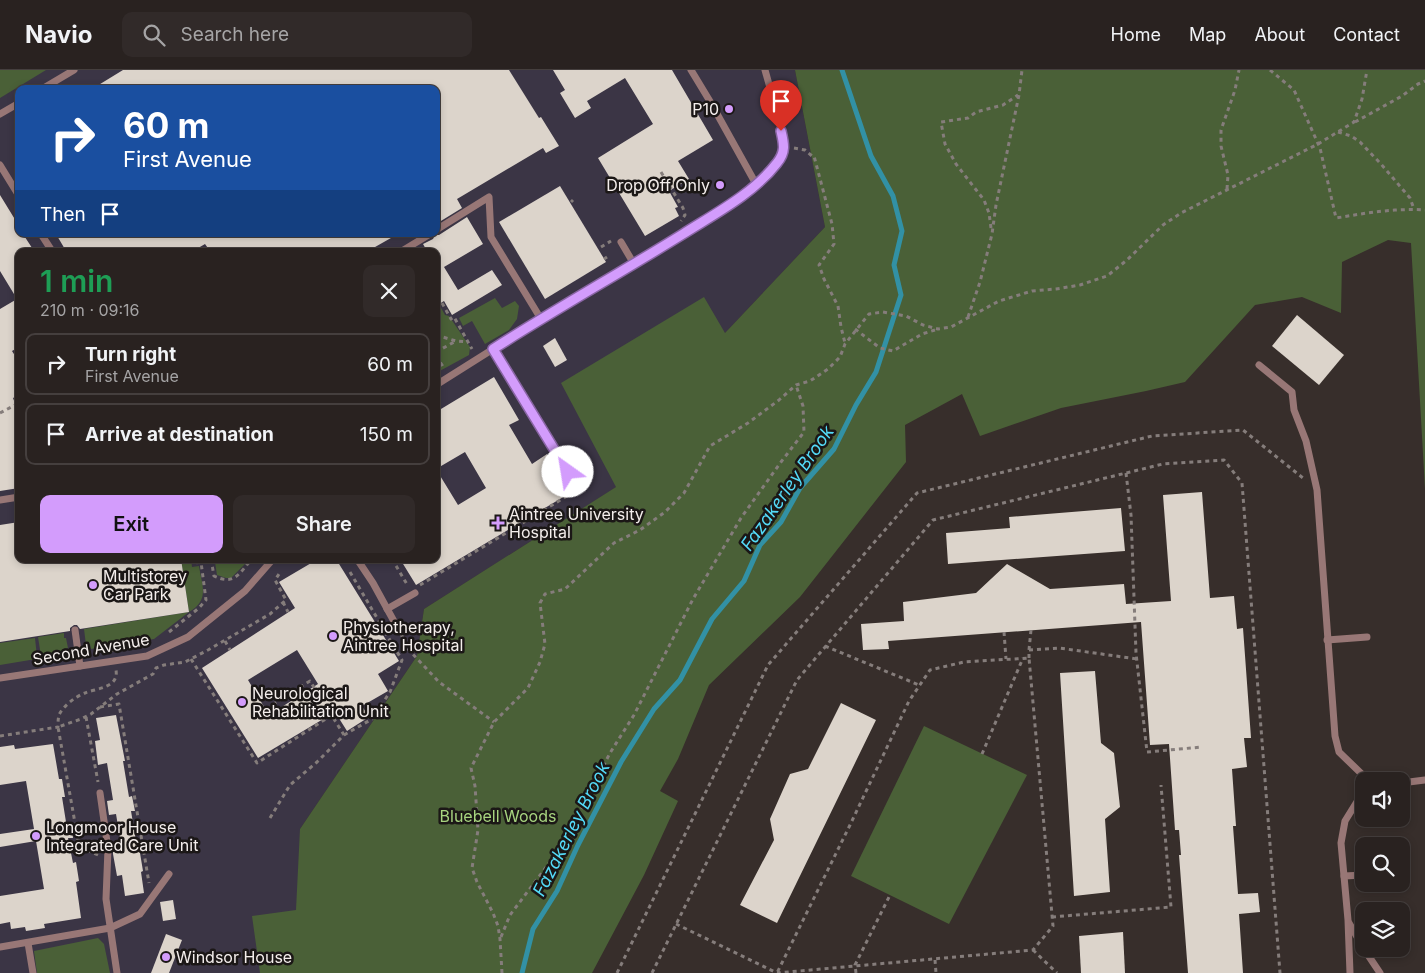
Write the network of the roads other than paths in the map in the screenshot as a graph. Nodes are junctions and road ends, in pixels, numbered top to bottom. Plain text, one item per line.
1 (74, 70) edge
2 (691, 70) edge
3 (765, 70) edge
4 (49, 85) edge
5 (15, 105) edge
6 (0, 114) edge
7 (0, 165) edge
8 (756, 184) junction
9 (15, 189) edge
10 (440, 228) edge
11 (43, 237) edge
12 (425, 237) edge
13 (617, 241) road end
14 (50, 248) edge
15 (407, 248) edge
16 (634, 264) junction
17 (541, 319) junction
18 (493, 349) junction
19 (1259, 365) dead end
20 (440, 382) edge
21 (565, 474) road end
22 (15, 498) edge
23 (0, 500) edge
24 (270, 563) edge
25 (360, 563) edge
26 (413, 592) road end
27 (387, 609) junction
28 (396, 625) road end
29 (75, 630) dead end
30 (1367, 637) dead end
31 (1327, 640) junction
32 (80, 666) junction
33 (0, 678) edge
34 (1360, 772) edge
35 (1425, 780) edge
36 (1410, 782) edge
37 (100, 794) road end
38 (1355, 805) edge
39 (169, 874) dead end
40 (1355, 875) edge
41 (1344, 876) junction
42 (1348, 920) junction
43 (110, 928) junction
44 (1355, 933) edge
45 (28, 943) junction
46 (0, 947) edge
47 (1369, 957) edge
48 (33, 973) edge
49 (117, 973) edge
50 (1350, 973) edge
51 (1380, 973) edge

1 - 4 lane
2 - 8 lane
3 - 8 lane
5 - 6 lane
7 - 9 lane
8 - 16 lane
10 - 17 lane
11 - 14 lane
12 - 15 lane
13 - 16 lane
16 - 17 lane
17 - 18 lane
18 - 20 lane
18 - 21 lane
19 - 31 lane
22 - 23 lane
24 - 32 lane, Second Avenue
25 - 27 lane
26 - 27 lane
27 - 28 lane
29 - 32 lane
30 - 31 lane
31 - 34 lane
32 - 33 lane, Second Avenue
35 - 36 lane
37 - 43 lane
38 - 41 lane
39 - 43 lane
40 - 41 lane
41 - 42 lane
42 - 44 lane
42 - 50 lane
43 - 45 lane
43 - 49 lane
45 - 46 lane
45 - 48 lane
47 - 51 lane

